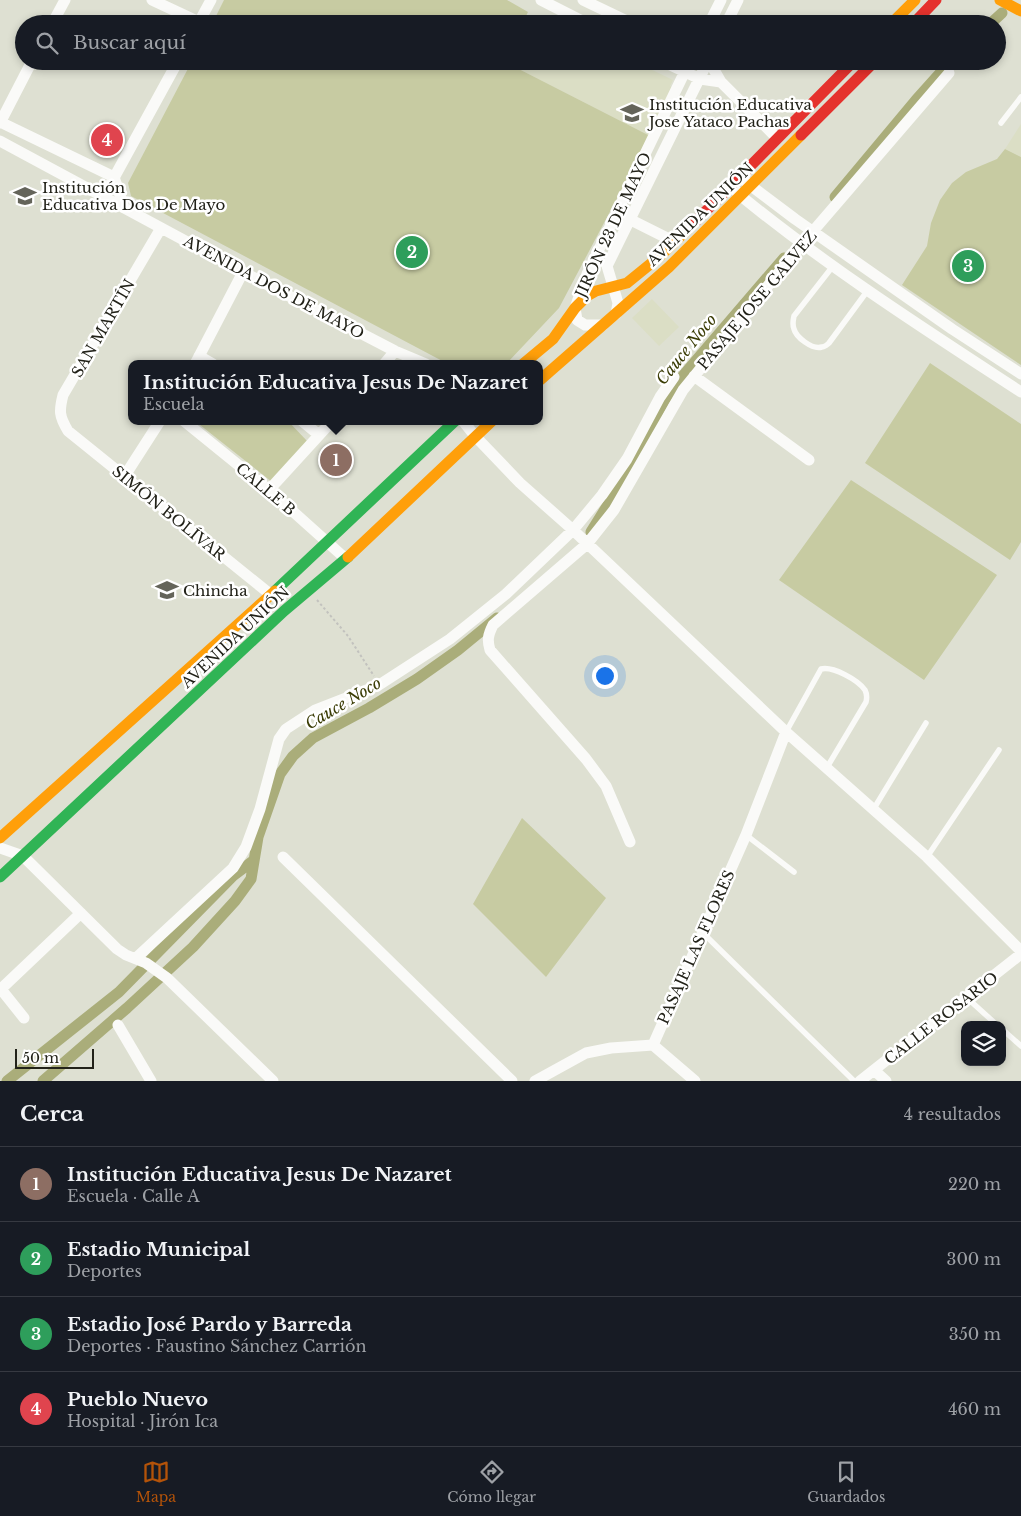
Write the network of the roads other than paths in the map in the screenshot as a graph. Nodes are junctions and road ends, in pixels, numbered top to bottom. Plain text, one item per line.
1 (65, 0) edge
2 (152, 0) edge
3 (211, 0) edge
4 (541, 0) edge
5 (583, 0) edge
6 (721, 0) edge
7 (738, 0) edge
8 (915, 0) edge
9 (936, 0) edge
10 (1000, 0) edge
11 (1021, 11) edge
12 (57, 15) edge
13 (182, 15) edge
14 (203, 15) edge
15 (570, 15) edge
16 (614, 15) edge
17 (714, 15) edge
18 (730, 15) edge
19 (900, 15) edge
20 (921, 15) edge
21 (27, 70) edge
22 (173, 70) edge
23 (681, 70) edge
24 (704, 70) edge
25 (714, 70) edge
26 (845, 70) edge
27 (866, 70) edge
28 (685, 72) junction
29 (949, 73) dead end
30 (700, 79) junction
31 (721, 82) junction
32 (1021, 97) edge
33 (0, 122) edge
34 (1001, 123) dead end
35 (777, 138) junction
36 (0, 141) edge
37 (114, 177) junction
38 (741, 178) junction
39 (732, 186) junction
40 (751, 186) junction
41 (104, 196) junction
42 (741, 196) junction
43 (124, 207) junction
44 (629, 219) junction
45 (161, 228) junction
46 (814, 231) junction
47 (675, 242) junction
48 (802, 244) junction
49 (833, 266) junction
50 (243, 272) junction
51 (614, 287) junction
52 (868, 290) junction
53 (575, 308) junction
54 (616, 314) junction
55 (603, 325) junction
56 (952, 329) junction
57 (943, 341) junction
58 (395, 351) junction
59 (197, 360) edge
60 (387, 360) edge
61 (416, 360) edge
62 (528, 360) edge
63 (1021, 374) edge
64 (694, 376) junction
65 (543, 377) edge
66 (674, 377) dead end
67 (1021, 392) edge
68 (157, 425) edge
69 (189, 425) edge
70 (307, 425) edge
71 (328, 425) edge
72 (452, 425) edge
73 (466, 425) edge
74 (487, 425) edge
75 (68, 431) joint
76 (319, 434) junction
77 (474, 436) junction
78 (809, 460) dead end
79 (124, 477) junction
80 (269, 490) junction
81 (574, 530) junction
82 (326, 542) junction
83 (587, 544) junction
84 (346, 559) junction
85 (270, 594) junction
86 (926, 723) dead end
87 (786, 732) junction
88 (999, 750) dead end
89 (826, 769) junction
90 (873, 810) junction
91 (746, 835) junction
92 (0, 838) edge
93 (630, 842) dead end
94 (0, 848) edge
95 (22, 856) junction
96 (283, 856) dead end
97 (927, 858) junction
98 (794, 872) dead end
99 (0, 876) edge
100 (82, 913) junction
101 (703, 933) junction
102 (1021, 953) edge
103 (141, 960) junction
104 (0, 988) edge
105 (966, 998) junction
106 (24, 1018) dead end
107 (992, 1021) edge
108 (118, 1025) dead end
109 (1006, 1033) edge
110 (653, 1045) junction
111 (1021, 1046) edge
112 (874, 1070) junction
113 (151, 1081) edge
114 (273, 1081) edge
115 (512, 1081) edge
116 (535, 1081) edge
117 (695, 1081) edge
118 (854, 1081) edge
119 (860, 1081) edge
120 (886, 1081) edge

1 - 12 street
2 - 13 street
3 - 14 street
4 - 15 street
5 - 16 street
6 - 17 street
7 - 18 street
8 - 19 main road
9 - 20 main road
10 - 11 main road
21 - 33 street
22 - 37 street
23 - 28 street
24 - 30 street, JIRÓN 23 DE MAYO
25 - 31 street
26 - 35 main road, AVENIDA UNIÓN
27 - 40 main road, AVENIDA UNIÓN
28 - 30 street
28 - 53 street, JIRÓN 23 DE MAYO
29 - 46 street, PASAJE JOSE GALVEZ
30 - 31 street
30 - 44 street, JIRÓN 23 DE MAYO
31 - 35 street
32 - 34 lane
33 - 37 street
35 - 38 main road, AVENIDA UNIÓN
36 - 41 street, AVENIDA DOS DE MAYO
37 - 41 street
37 - 43 street
38 - 39 main road, AVENIDA UNIÓN
38 - 40 street
39 - 42 street
39 - 47 main road, AVENIDA UNIÓN
40 - 42 main road, AVENIDA UNIÓN
40 - 46 street
41 - 43 street, AVENIDA DOS DE MAYO
42 - 48 street
42 - 54 main road, AVENIDA UNIÓN
43 - 45 street, AVENIDA DOS DE MAYO
44 - 47 street
44 - 51 street, JIRÓN 23 DE MAYO
45 - 50 street, AVENIDA DOS DE MAYO
45 - 75 street, SAN MARTÍN
46 - 48 street, PASAJE JOSE GALVEZ
46 - 56 street
47 - 51 main road, AVENIDA UNIÓN
48 - 49 street
48 - 64 street, PASAJE JOSE GALVEZ
49 - 52 street
49 - 52 lane
50 - 58 street, AVENIDA DOS DE MAYO
50 - 59 street
51 - 53 main road, AVENIDA UNIÓN
51 - 54 street
52 - 57 street
53 - 55 street
53 - 62 main road, AVENIDA UNIÓN
54 - 55 main road, AVENIDA UNIÓN
55 - 65 main road, AVENIDA UNIÓN
56 - 57 street
56 - 63 street
57 - 67 street
58 - 60 street
58 - 61 street, AVENIDA DOS DE MAYO
64 - 78 street
64 - 83 street, PASAJE JOSE GALVEZ
66 - 81 street
68 - 79 street
69 - 80 street, CALLE B
70 - 76 street
71 - 76 street
72 - 82 main road, AVENIDA UNIÓN
73 - 77 street
74 - 77 main road, AVENIDA UNIÓN
75 - 79 street, SIMÓN BOLÍVAR
76 - 80 street
77 - 81 street
77 - 84 main road, AVENIDA UNIÓN
79 - 85 street, SIMÓN BOLÍVAR
80 - 82 street, CALLE B
81 - 83 street
81 - 103 street
82 - 84 street, CALLE B
82 - 85 main road, AVENIDA UNIÓN
83 - 87 street
83 - 93 street, PASAJE JOSE GALVEZ
84 - 95 main road, AVENIDA UNIÓN
85 - 92 main road, AVENIDA UNIÓN
86 - 90 lane
87 - 89 street
87 - 89 lane
87 - 91 street, PASAJE LAS FLORES
88 - 97 lane
89 - 90 street
90 - 97 street
91 - 98 lane
91 - 101 street, PASAJE LAS FLORES
94 - 95 street
95 - 99 main road, AVENIDA UNIÓN
95 - 100 street
96 - 115 street
97 - 102 street
100 - 103 street
100 - 104 street
101 - 110 street, PASAJE LAS FLORES
101 - 118 lane
102 - 105 street, CALLE ROSARIO
103 - 114 street
104 - 106 street
105 - 107 lane
105 - 112 street, CALLE ROSARIO
108 - 113 street
109 - 111 lane
110 - 116 street
110 - 117 street
112 - 119 street, CALLE ROSARIO
112 - 120 street

